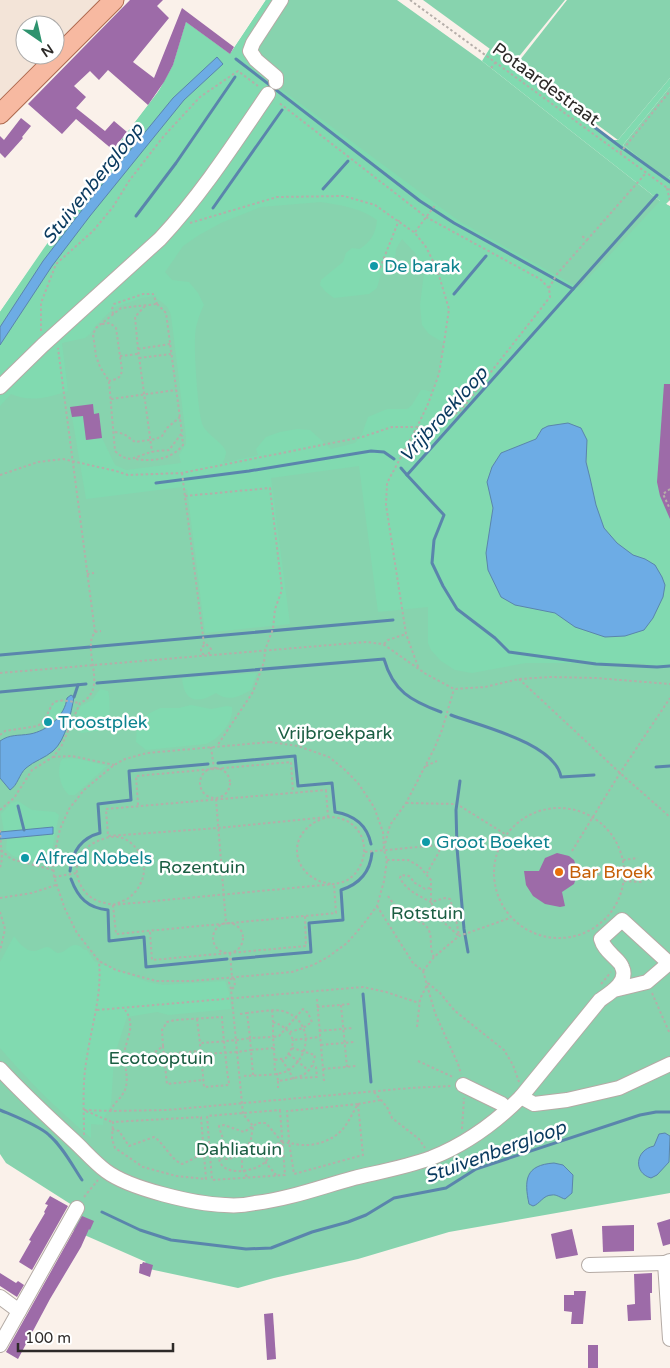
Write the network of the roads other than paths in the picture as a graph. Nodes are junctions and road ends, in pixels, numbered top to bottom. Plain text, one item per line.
1 (114, 0) edge
2 (281, 0) edge
3 (276, 82) dead end
4 (268, 94) road end
5 (0, 114) edge
6 (0, 387) edge
7 (614, 990) junction
8 (670, 1064) edge
9 (0, 1069) edge
10 (463, 1083) road end
11 (524, 1093) junction
12 (502, 1104) dead end
13 (77, 1208) road end
14 (668, 1262) edge
15 (589, 1265) dead end
16 (0, 1297) edge
17 (19, 1311) junction
18 (670, 1339) edge
19 (0, 1345) edge

1 - 5 main road
2 - 3 street
4 - 6 street
7 - 7 street
7 - 11 street
8 - 11 street
9 - 11 street
10 - 12 street
13 - 17 street
14 - 15 street
14 - 18 street
16 - 17 street
17 - 19 street

